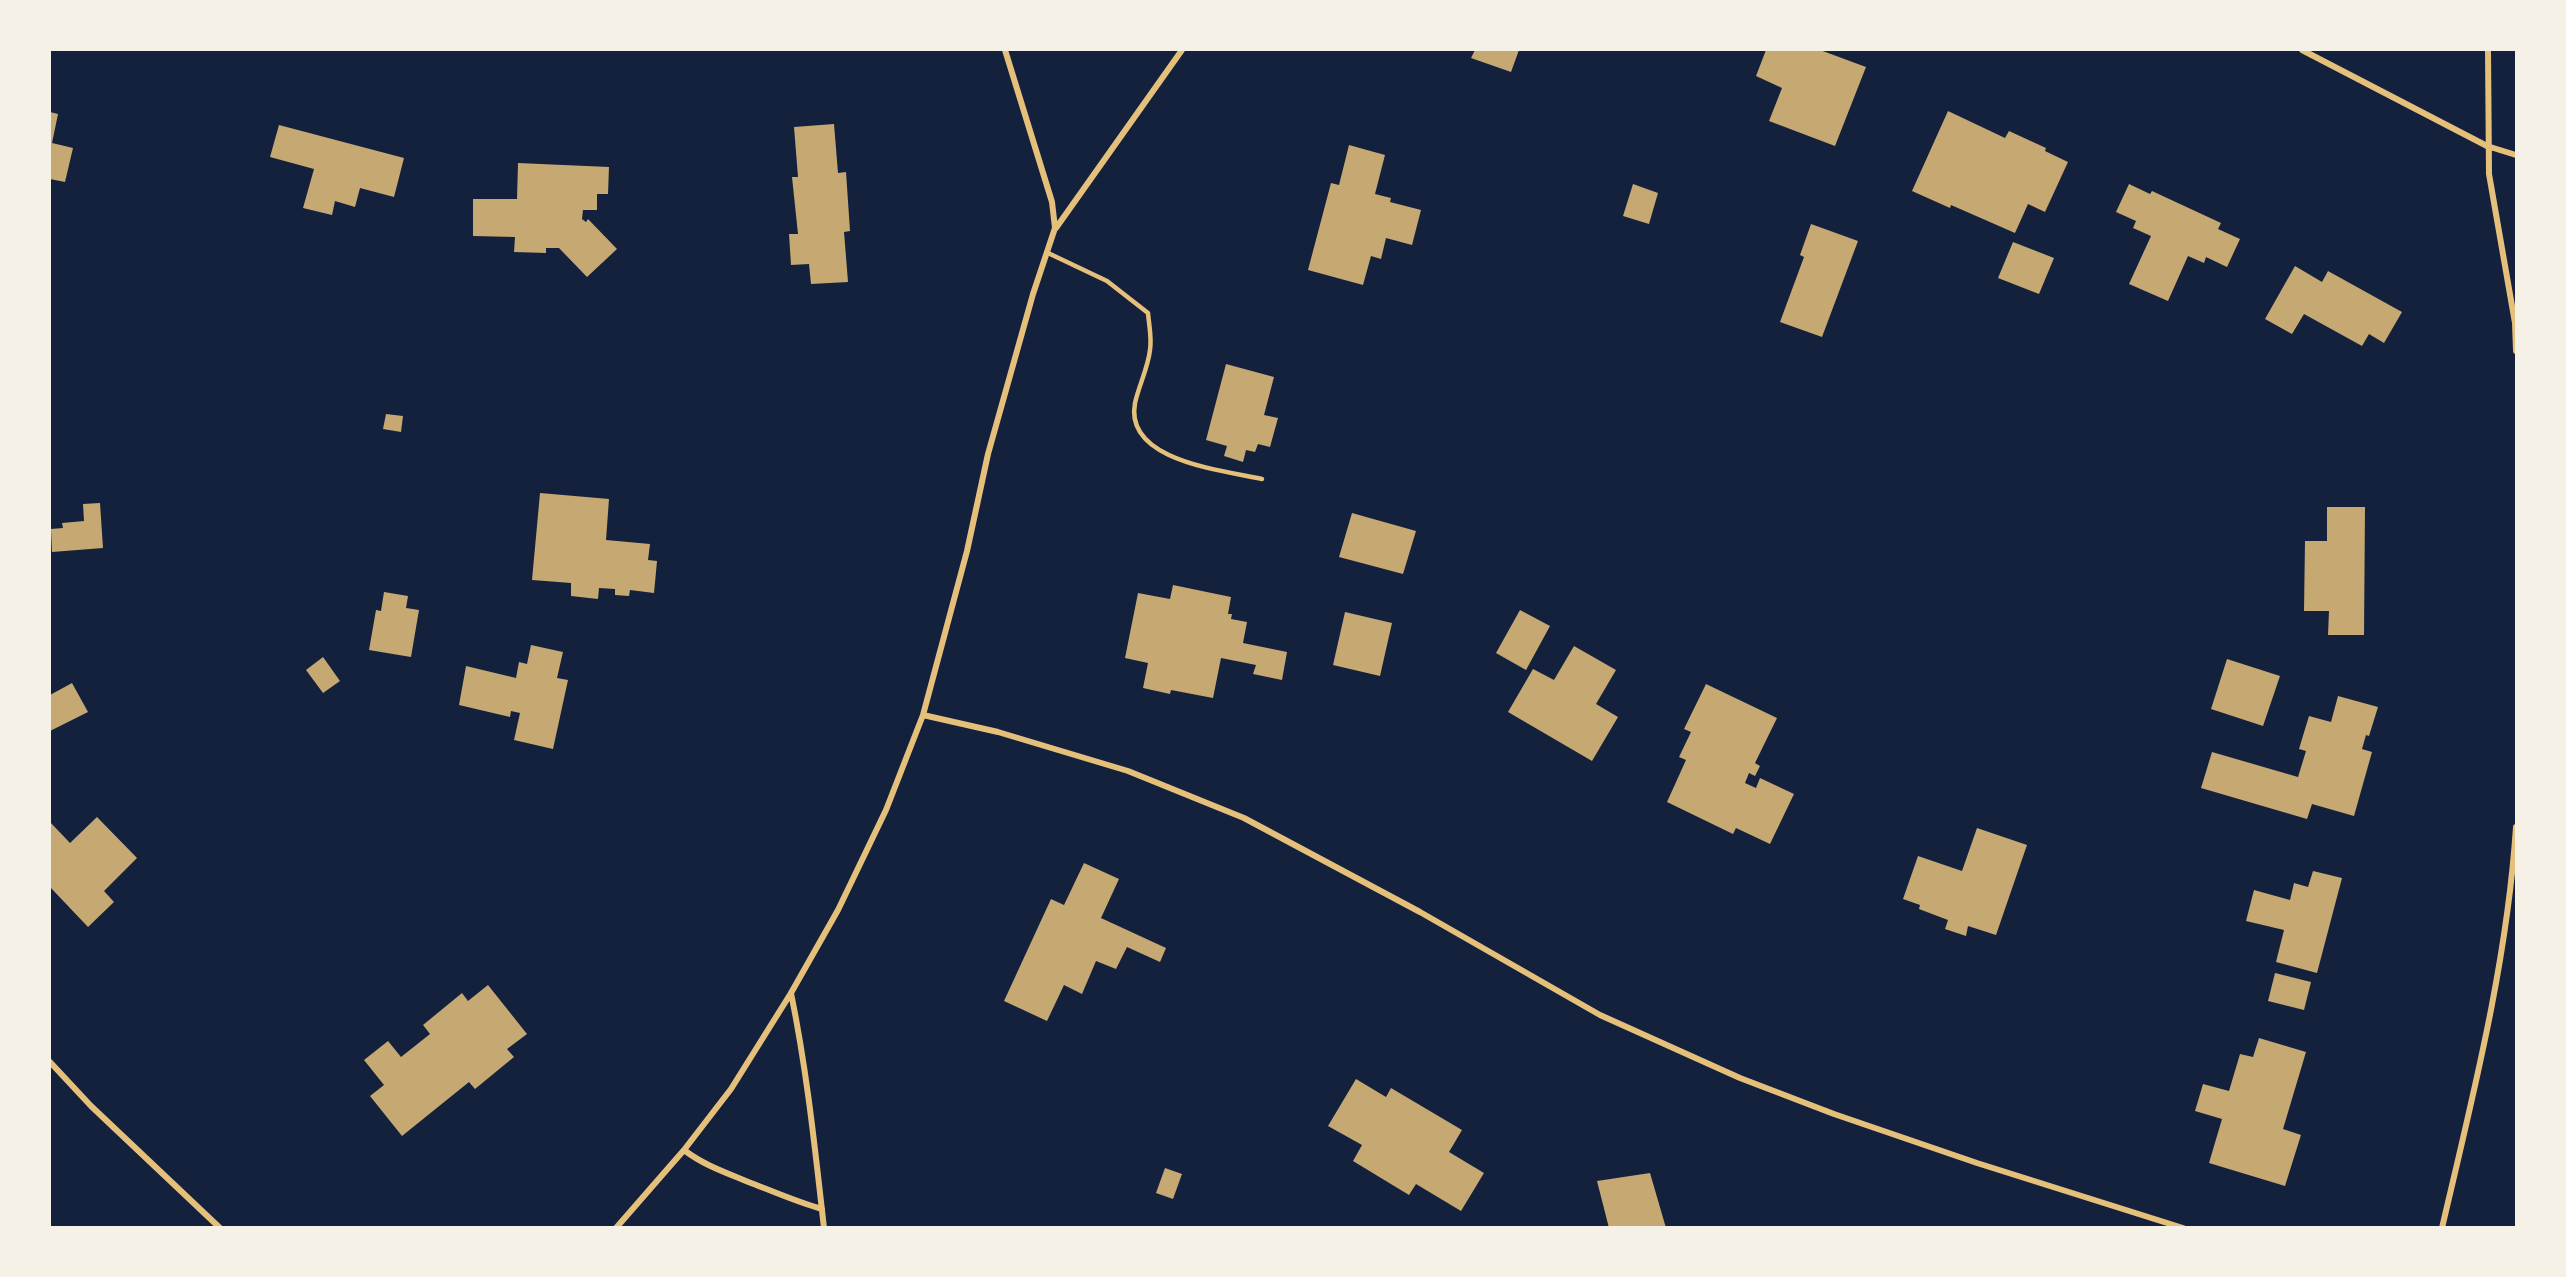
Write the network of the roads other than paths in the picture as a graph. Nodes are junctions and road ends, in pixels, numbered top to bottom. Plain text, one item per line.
1 (1005, 50) edge
2 (1182, 50) edge
3 (2302, 50) edge
4 (2488, 50) edge
5 (2487, 146) junction
6 (2517, 155) edge
7 (1055, 228) junction
8 (1048, 253) junction
9 (2517, 351) edge
10 (1262, 479) dead end
11 (923, 715) junction
12 (2517, 827) edge
13 (791, 993) junction
14 (50, 1062) edge
15 (684, 1150) junction
16 (822, 1209) junction
17 (220, 1227) edge
18 (616, 1227) edge
19 (824, 1227) edge
20 (2183, 1227) edge
21 (2442, 1227) edge

1 - 7 street
2 - 7 street
3 - 5 street
4 - 5 street
5 - 6 street
5 - 9 street
7 - 8 street
8 - 10 lane
8 - 11 street
11 - 13 street
11 - 20 street
12 - 21 street
13 - 15 street
13 - 16 street
14 - 17 street
15 - 16 street
15 - 18 street
16 - 19 street

